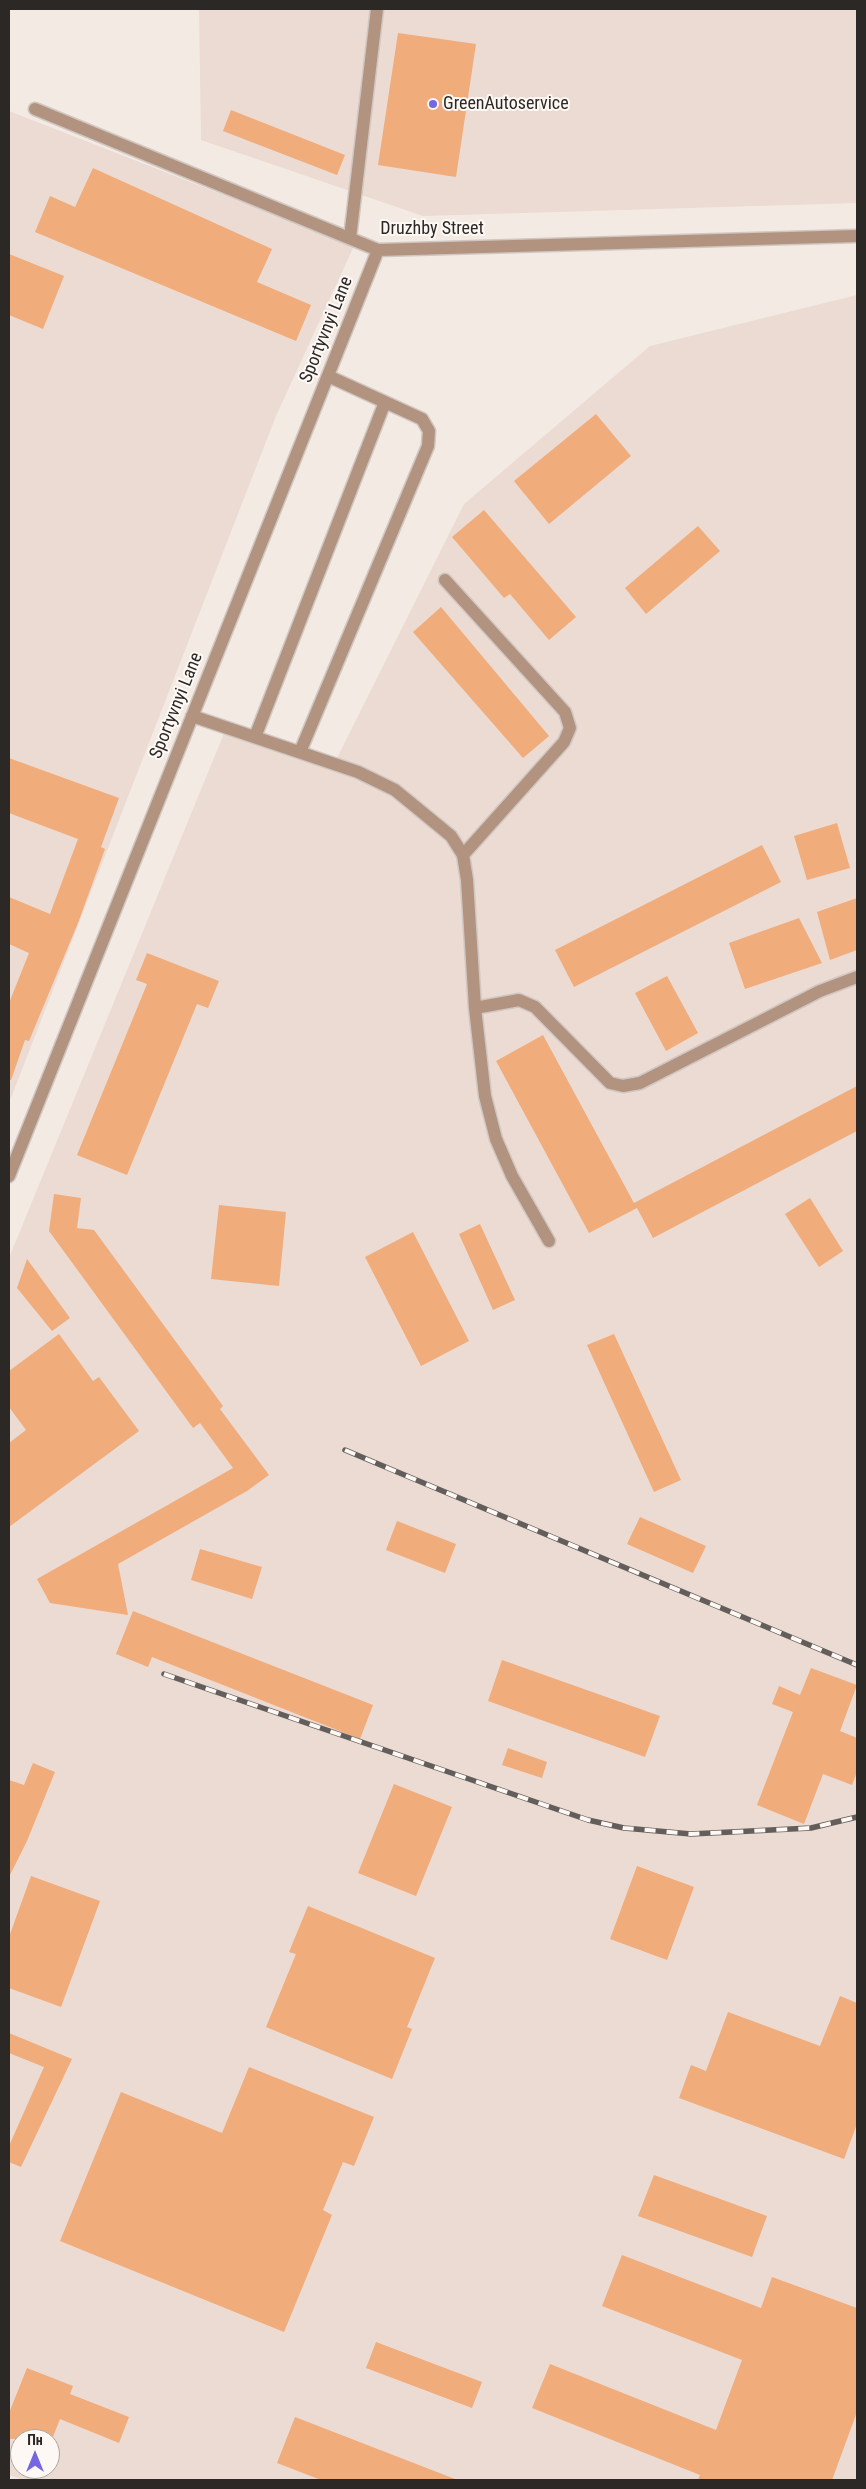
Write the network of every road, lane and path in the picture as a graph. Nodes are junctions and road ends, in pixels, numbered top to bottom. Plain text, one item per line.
1 (377, 9) edge
2 (35, 109) dead end
3 (857, 236) edge
4 (350, 238) junction
5 (378, 250) junction
6 (328, 376) junction
7 (385, 402) junction
8 (445, 580) dead end
9 (192, 716) junction
10 (255, 737) junction
11 (300, 752) junction
12 (463, 855) junction
13 (857, 977) edge
14 (475, 1008) junction
15 (9, 1176) edge
16 (549, 1241) dead end

1 - 4 street
2 - 4 street, Druzhby Street
3 - 5 street, Druzhby Street
4 - 5 street, Druzhby Street
5 - 6 street, Sportyvnyi Lane
6 - 7 street
6 - 9 street, Sportyvnyi Lane
7 - 10 street
7 - 11 street
8 - 12 street
9 - 10 street
9 - 15 street, Sportyvnyi Lane
10 - 11 street
11 - 12 street
12 - 14 street
13 - 14 street
14 - 16 street

